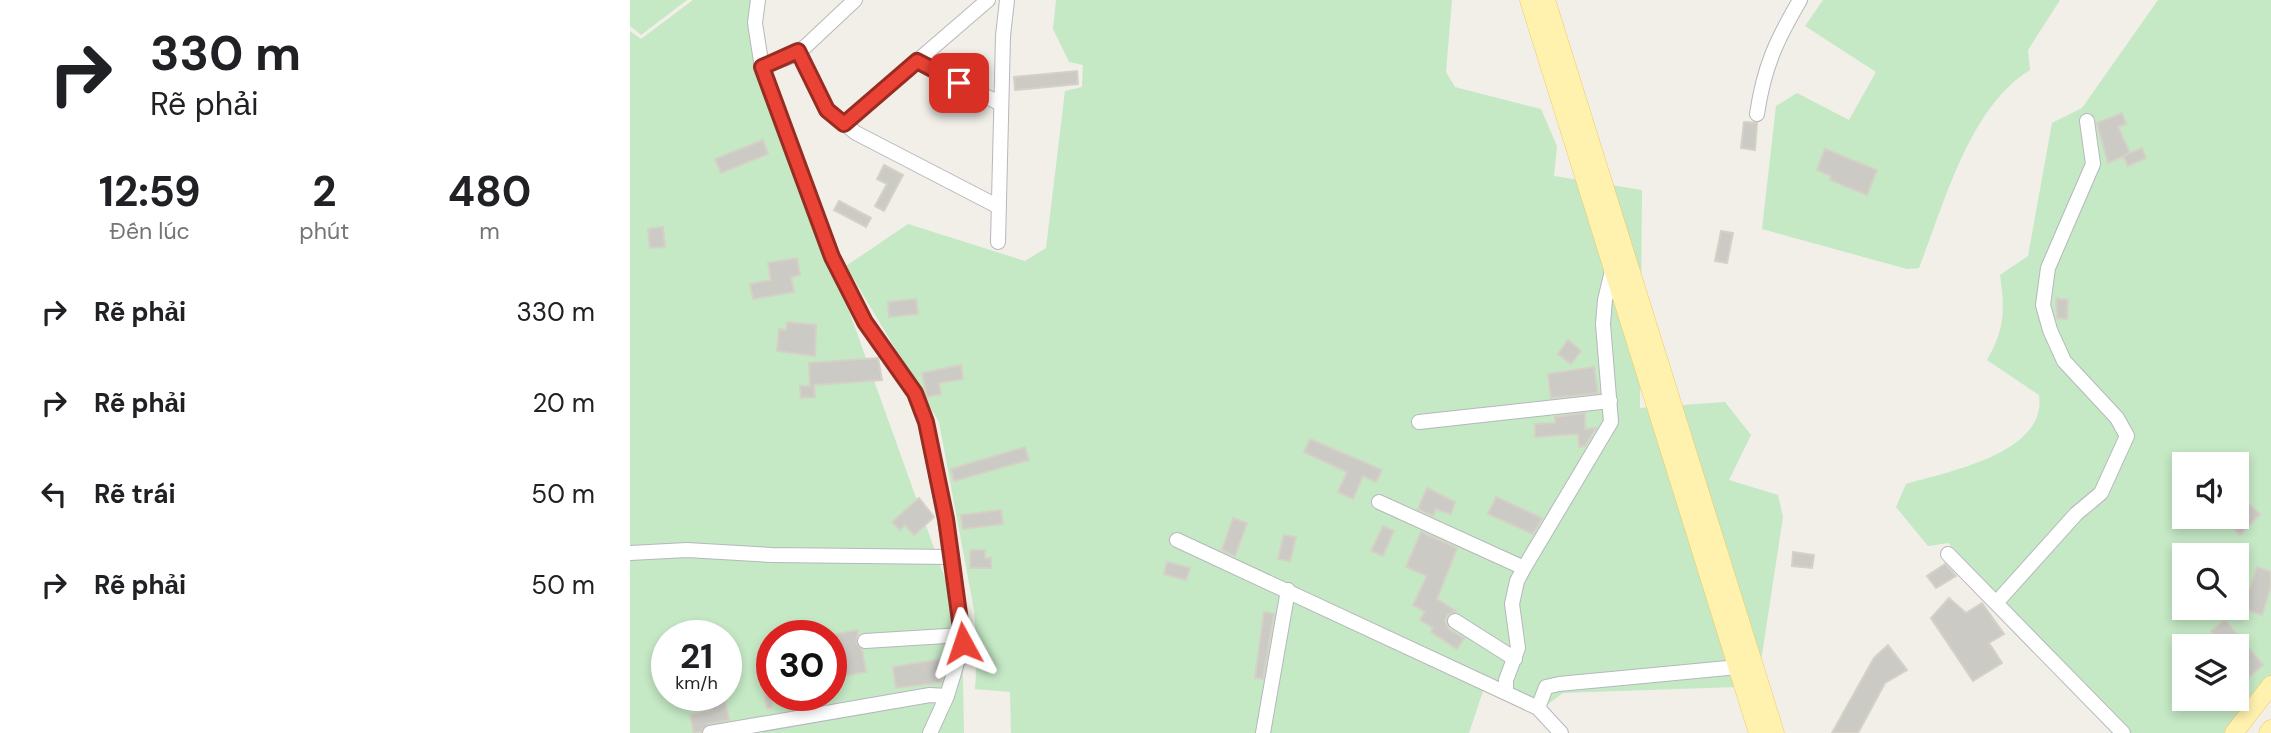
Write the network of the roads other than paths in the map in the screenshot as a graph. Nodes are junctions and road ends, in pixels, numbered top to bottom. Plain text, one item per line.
1 (758, 0) edge
2 (855, 0) edge
3 (988, 0) edge
4 (1007, 0) edge
5 (1529, 0) edge
6 (1546, 0) edge
7 (1800, 0) edge
8 (798, 51) junction
9 (917, 61) junction
10 (762, 67) junction
11 (1001, 104) junction
12 (1757, 114) dead end
13 (2087, 121) dead end
14 (844, 124) junction
15 (999, 207) junction
16 (998, 242) dead end
17 (1613, 267) junction
18 (1610, 401) junction
19 (1419, 422) dead end
20 (1378, 502) dead end
21 (1177, 541) dead end
22 (630, 553) edge
23 (1948, 554) dead end
24 (952, 557) junction
25 (1524, 568) junction
26 (1288, 590) junction
27 (1996, 603) junction
28 (1455, 621) dead end
29 (962, 635) junction
30 (865, 640) dead end
31 (1515, 659) junction
32 (1738, 667) junction
33 (2271, 685) edge
34 (1506, 693) junction
35 (947, 696) junction
36 (1538, 708) junction
37 (710, 733) edge
38 (930, 733) edge
39 (1263, 733) edge
40 (1561, 733) edge
41 (1758, 733) edge
42 (1775, 733) edge
43 (2123, 733) edge
44 (2234, 733) edge

1 - 10 street
2 - 8 street
3 - 9 street
4 - 11 street
5 - 17 main road
6 - 42 main road
7 - 12 street
8 - 10 street
8 - 14 street
9 - 11 street
9 - 14 street
10 - 24 street
11 - 15 street
13 - 27 street
14 - 15 street
15 - 16 street
17 - 18 street
17 - 32 main road
18 - 19 street
18 - 25 street
20 - 25 street
21 - 26 street
22 - 24 street
23 - 27 street
24 - 29 street
25 - 31 street
26 - 34 street
26 - 39 street
27 - 43 street
28 - 31 street
29 - 30 street
29 - 35 street
31 - 34 street
32 - 36 street
32 - 41 main road
33 - 44 main road
34 - 36 street
35 - 37 street
35 - 38 street
36 - 40 street

